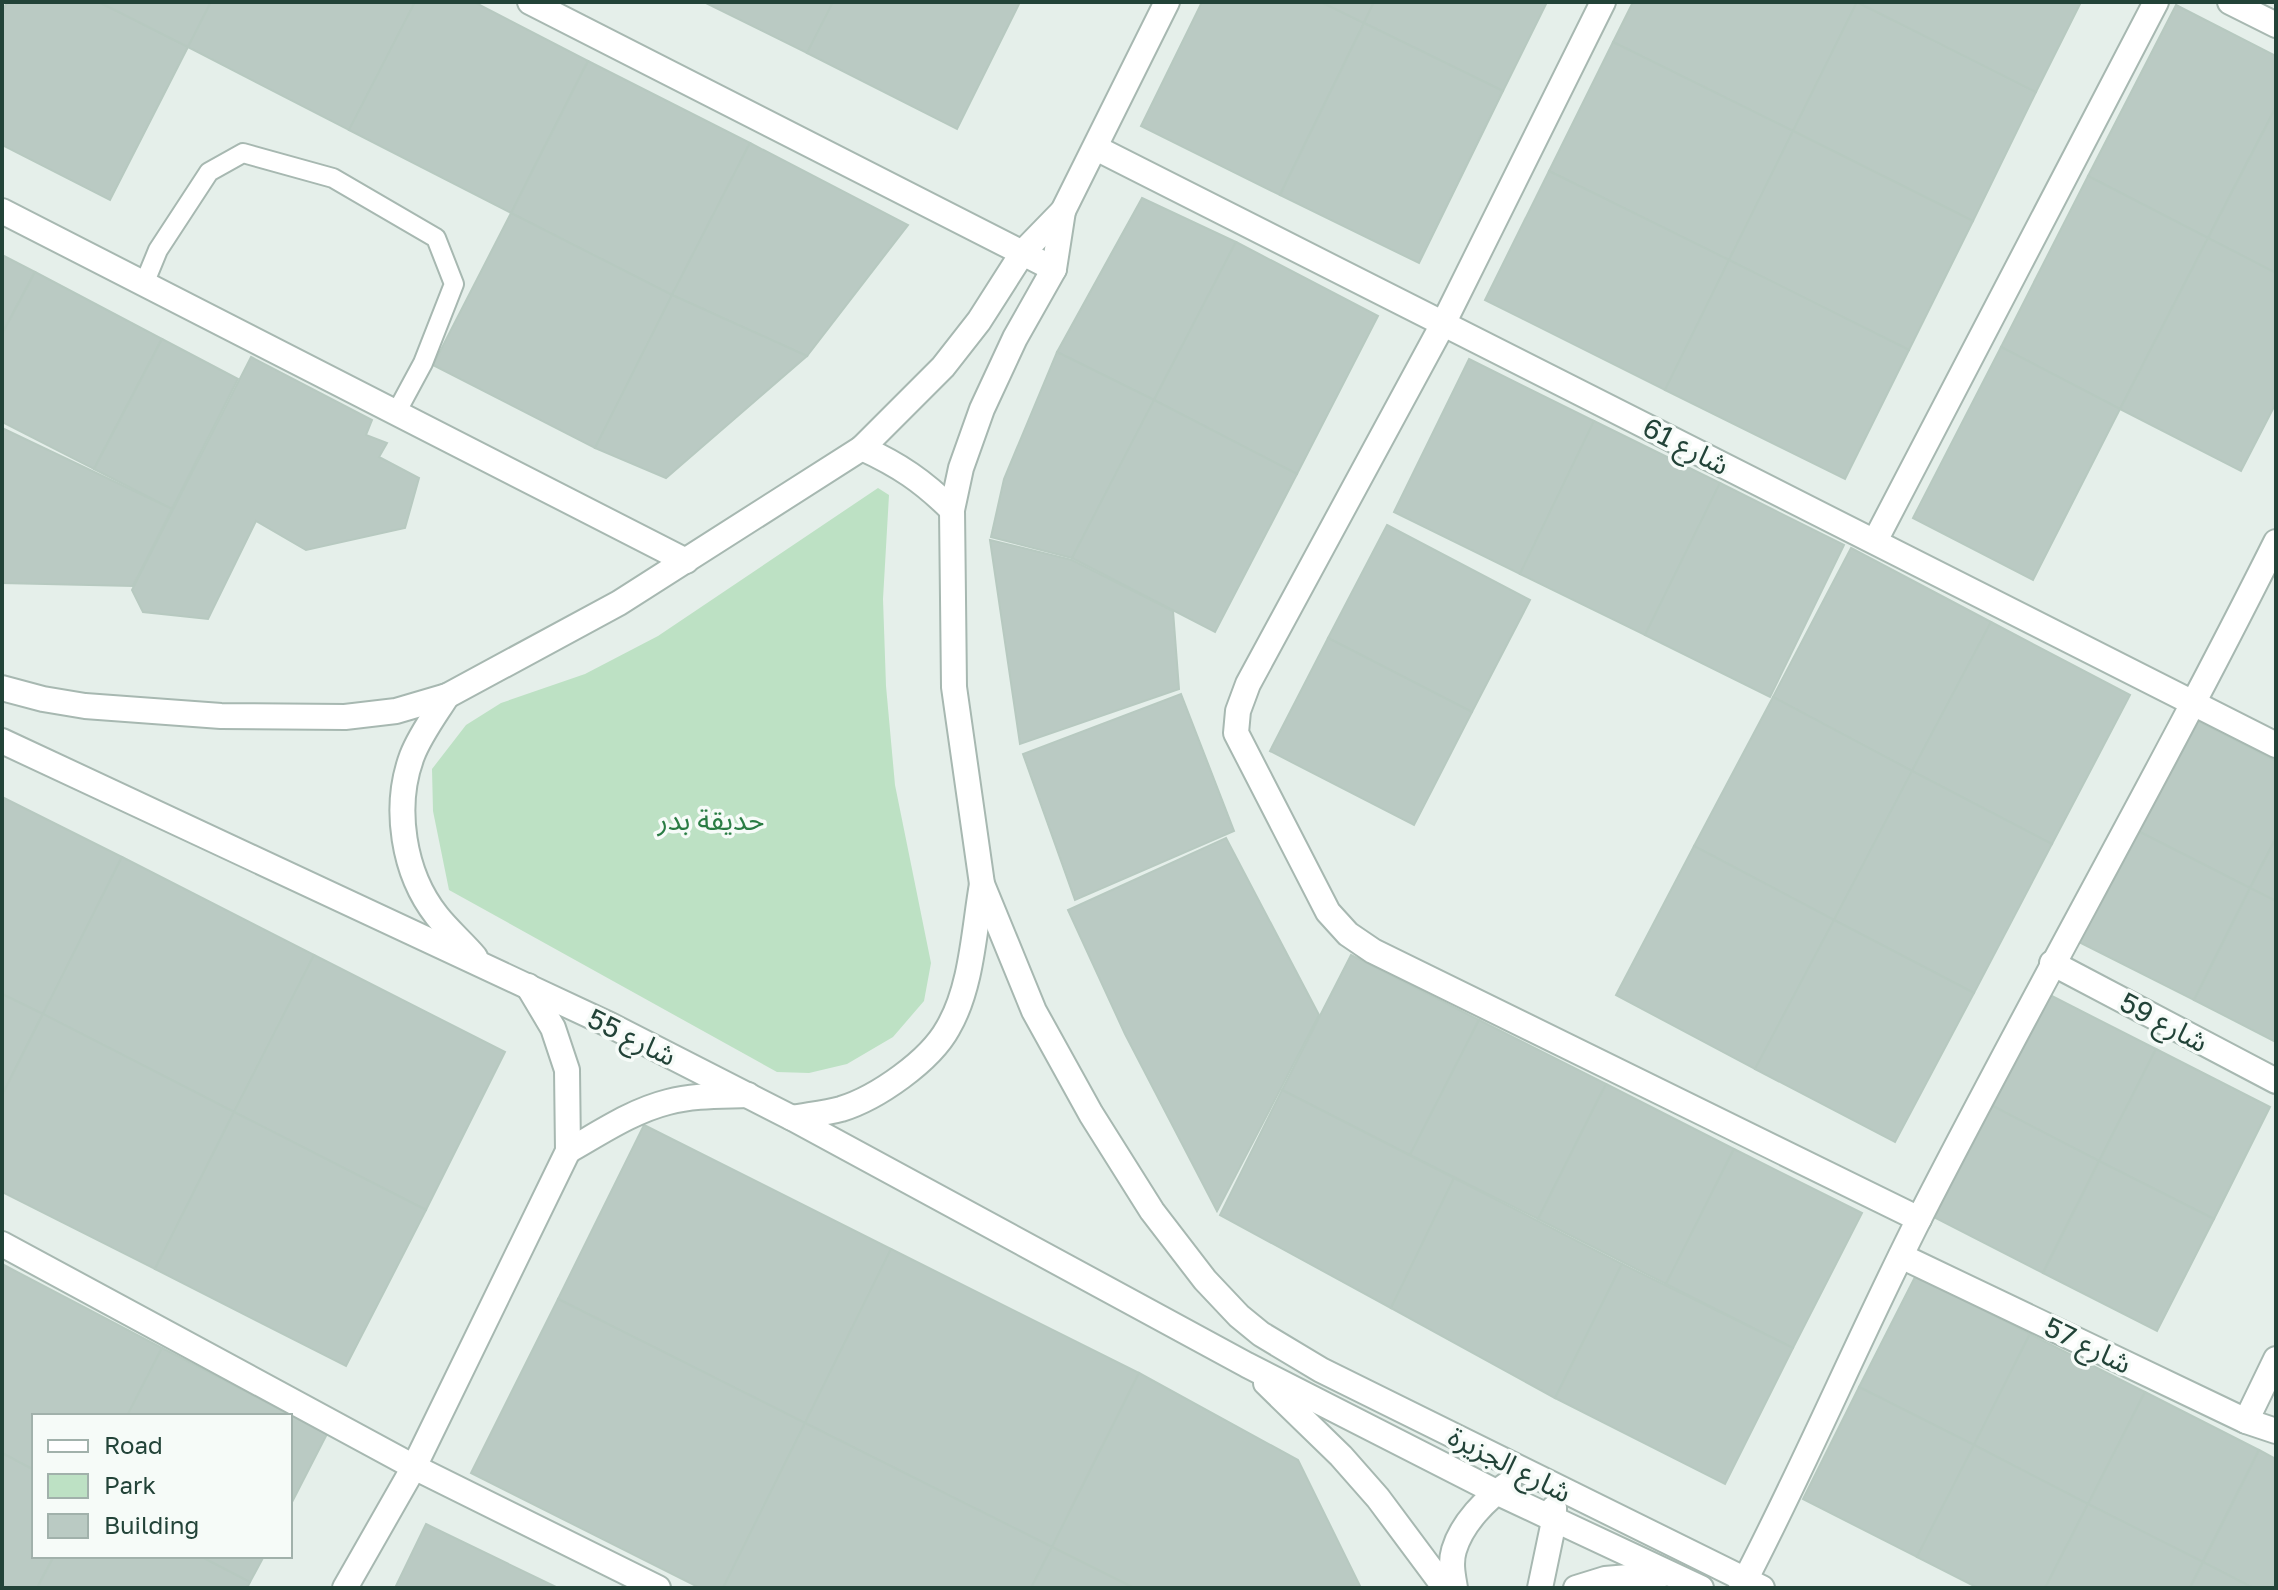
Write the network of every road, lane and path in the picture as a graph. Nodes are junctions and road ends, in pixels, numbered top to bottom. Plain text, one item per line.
1 (530, 2) edge
2 (1167, 2) edge
3 (1603, 2) edge
4 (2156, 2) edge
5 (2230, 2) edge
6 (2276, 25) edge
7 (1096, 148) junction
8 (2, 211) edge
9 (1063, 211) junction
10 (1023, 252) junction
11 (1054, 269) junction
12 (144, 284) junction
13 (1443, 324) junction
14 (396, 413) junction
15 (862, 448) junction
16 (952, 510) junction
17 (1875, 541) junction
18 (2276, 542) edge
19 (686, 561) junction
20 (2, 688) edge
21 (447, 696) junction
22 (2195, 703) junction
23 (2, 741) edge
24 (2276, 745) edge
25 (982, 884) junction
26 (2052, 963) junction
27 (484, 966) junction
28 (528, 986) junction
29 (2276, 1081) edge
30 (748, 1095) junction
31 (792, 1118) junction
32 (568, 1151) junction
33 (1919, 1219) junction
34 (2, 1244) edge
35 (1901, 1256) junction
36 (2276, 1359) edge
37 (1247, 1365) junction
38 (2246, 1421) junction
39 (2276, 1431) edge
40 (414, 1467) junction
41 (1539, 1479) junction
42 (1496, 1492) junction
43 (1554, 1521) junction
44 (1670, 1573) junction
45 (1749, 1585) edge
46 (345, 1588) edge
47 (658, 1588) edge
48 (1445, 1588) edge
49 (1455, 1588) edge
50 (1540, 1588) edge
51 (1576, 1588) edge
52 (1701, 1588) edge

1 - 10 street
2 - 7 street
3 - 13 street
4 - 17 street
5 - 6 street
7 - 9 street
7 - 13 street, شارع 61
8 - 12 street
9 - 10 street
9 - 11 street
10 - 11 street
10 - 15 street
11 - 16 street
12 - 14 street
12 - 14 lane
13 - 17 street, شارع 61
13 - 33 street
14 - 19 street
15 - 16 street
15 - 19 street
16 - 25 street
17 - 22 street, شارع 61
18 - 22 street
19 - 21 street
20 - 21 street
21 - 27 street
22 - 24 street, شارع 61
22 - 26 street
23 - 27 street, شارع 55
25 - 31 street
25 - 41 street, شارع الجزيرة
26 - 29 street, شارع 59
26 - 33 street
27 - 28 street, شارع 55
28 - 30 street, شارع 55
28 - 32 street
30 - 31 street, شارع 55
30 - 32 street
31 - 37 street, شارع 55
32 - 40 street
33 - 35 street
34 - 40 street
35 - 38 street, شارع 57
35 - 45 street
36 - 38 street
37 - 42 street, شارع الجزيرة
37 - 48 street
38 - 39 street, شارع 57
40 - 46 street
40 - 47 street
41 - 42 street
41 - 43 street
41 - 45 street, شارع الجزيرة
42 - 43 street, شارع الجزيرة
42 - 49 street
43 - 44 street, شارع الجزيرة
43 - 50 street
44 - 51 street
44 - 52 street, شارع الجزيرة

